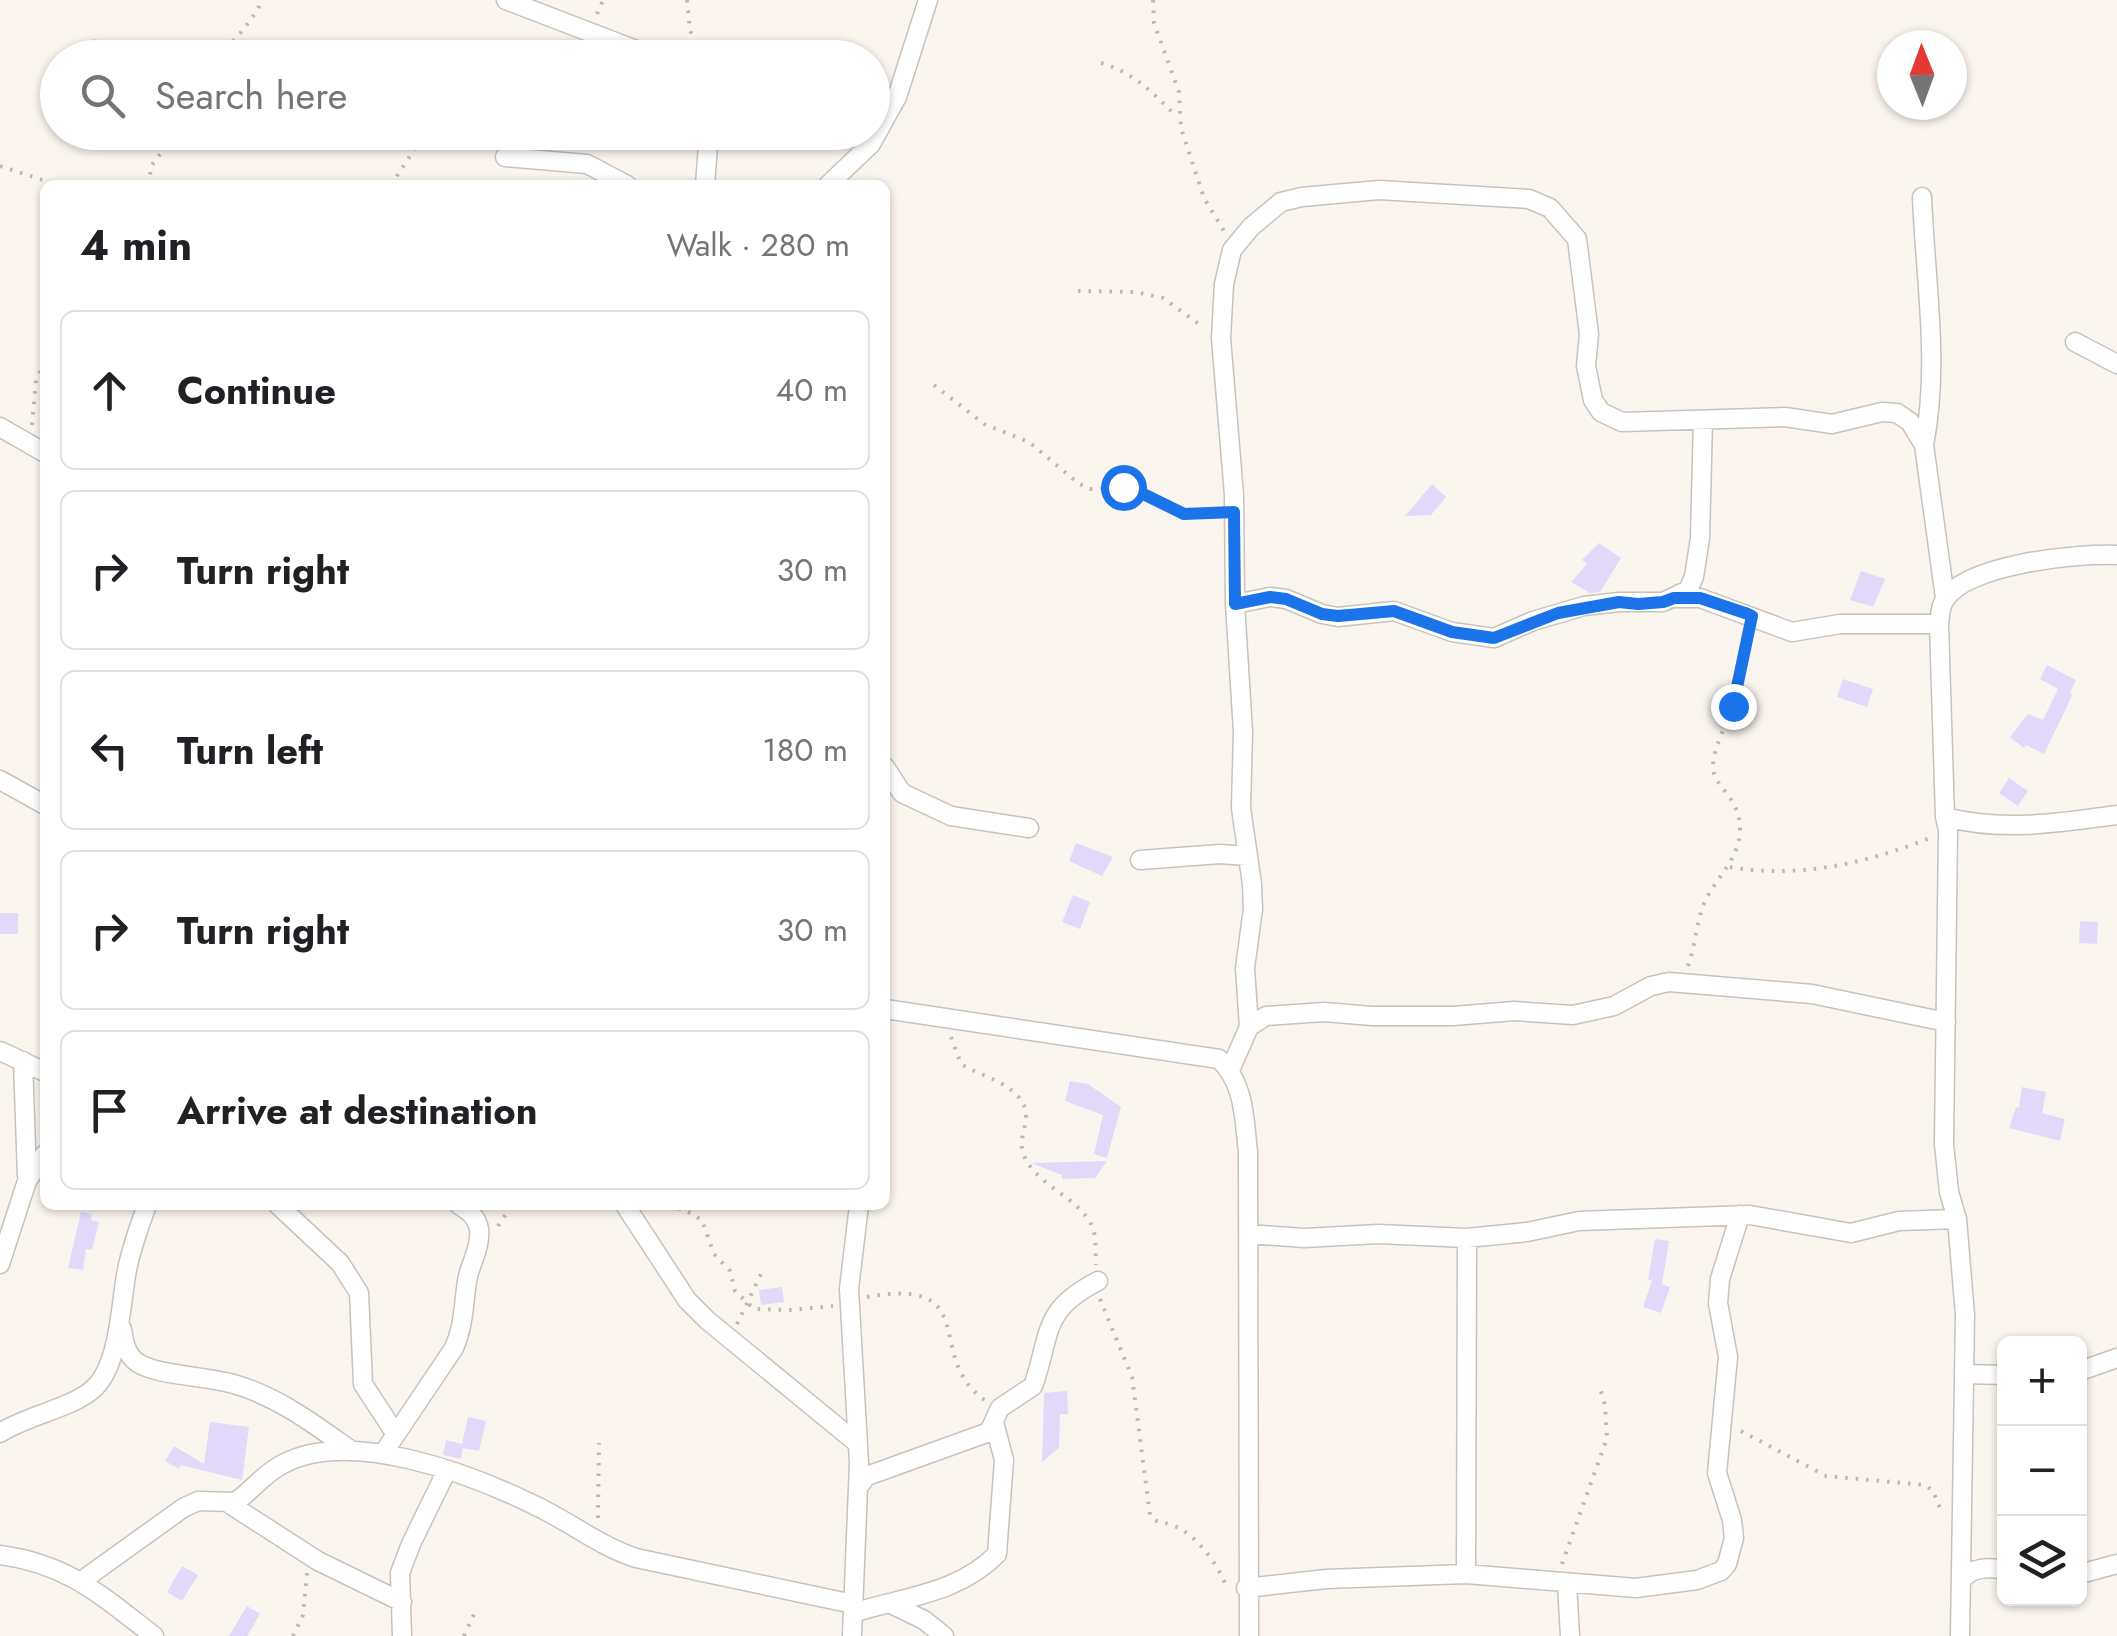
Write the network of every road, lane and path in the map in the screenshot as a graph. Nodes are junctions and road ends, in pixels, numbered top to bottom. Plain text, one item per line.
1 (262, 0) edge
2 (506, 0) edge
3 (687, 0) edge
4 (928, 0) edge
5 (1154, 0) edge
6 (232, 40) edge
7 (611, 40) edge
8 (694, 40) edge
9 (1101, 63) dead end
10 (890, 110) edge
11 (1180, 120) junction
12 (163, 150) edge
13 (414, 150) edge
14 (708, 150) edge
15 (866, 150) edge
16 (505, 157) dead end
17 (0, 166) edge
18 (43, 180) edge
19 (149, 180) edge
20 (394, 180) edge
21 (618, 180) edge
22 (705, 180) edge
23 (833, 180) edge
24 (1922, 197) dead end
25 (1232, 250) junction
26 (1078, 291) dead end
27 (1221, 338) junction
28 (2075, 342) dead end
29 (2117, 364) edge
30 (40, 372) edge
31 (934, 384) dead end
32 (1703, 420) junction
33 (0, 427) edge
34 (1924, 445) junction
35 (38, 450) edge
36 (1234, 512) junction
37 (2117, 555) edge
38 (1674, 598) junction
39 (1946, 598) junction
40 (1235, 604) junction
41 (1752, 616) junction
42 (1939, 624) junction
43 (890, 775) edge
44 (0, 780) edge
45 (40, 802) edge
46 (2117, 816) edge
47 (1946, 824) junction
48 (1029, 828) dead end
49 (1247, 856) junction
50 (1140, 860) dead end
51 (1728, 867) junction
52 (1680, 982) junction
53 (890, 1010) edge
54 (942, 1016) junction
55 (1946, 1022) junction
56 (1248, 1027) junction
57 (0, 1051) edge
58 (23, 1062) junction
59 (40, 1070) edge
60 (1230, 1070) junction
61 (40, 1162) edge
62 (27, 1181) junction
63 (145, 1210) edge
64 (283, 1210) edge
65 (466, 1210) edge
66 (628, 1210) edge
67 (686, 1210) edge
68 (858, 1210) edge
69 (1740, 1215) junction
70 (1956, 1219) junction
71 (1249, 1234) junction
72 (1467, 1238) junction
73 (0, 1264) edge
74 (764, 1268) dead end
75 (1098, 1281) junction
76 (849, 1303) junction
77 (746, 1304) junction
78 (119, 1314) junction
79 (2117, 1358) edge
80 (2087, 1369) edge
81 (1966, 1374) junction
82 (1997, 1375) edge
83 (1600, 1388) dead end
84 (1723, 1402) junction
85 (997, 1417) junction
86 (0, 1432) edge
87 (395, 1433) junction
88 (599, 1443) dead end
89 (857, 1443) junction
90 (352, 1450) junction
91 (384, 1452) junction
92 (447, 1470) junction
93 (858, 1486) junction
94 (228, 1504) junction
95 (1962, 1522) junction
96 (594, 1539) junction
97 (308, 1554) junction
98 (0, 1555) edge
99 (2117, 1564) edge
100 (1997, 1570) edge
101 (2087, 1572) edge
102 (1466, 1574) junction
103 (1962, 1580) junction
104 (80, 1582) junction
105 (1560, 1583) junction
106 (1246, 1588) junction
107 (402, 1602) junction
108 (887, 1602) junction
109 (853, 1609) junction
110 (475, 1612) dead end
111 (1248, 1629) edge
112 (154, 1636) edge
113 (293, 1636) edge
114 (402, 1636) edge
115 (464, 1636) edge
116 (852, 1636) edge
117 (944, 1636) edge
118 (1570, 1636) edge
119 (1960, 1636) edge

1 - 6 path
2 - 7 street
3 - 8 path
4 - 10 street
5 - 11 path
9 - 11 path
11 - 25 path
12 - 19 path
13 - 20 path
14 - 22 street
15 - 23 street
16 - 21 street
17 - 18 path
24 - 34 street
25 - 27 street
25 - 32 street
26 - 27 path
27 - 36 street
28 - 29 street
30 - 35 path
31 - 36 path
32 - 34 street
32 - 38 street
33 - 35 street
34 - 39 street
36 - 40 street
37 - 39 street
38 - 40 street
38 - 41 street
39 - 42 street
40 - 49 street
41 - 42 street
41 - 51 path
42 - 47 street
43 - 48 street
44 - 45 street
46 - 47 street
47 - 51 path
47 - 55 street
49 - 50 street
49 - 56 street
51 - 52 path
52 - 55 street
52 - 56 street
53 - 54 street
54 - 60 street
54 - 75 path
55 - 70 street
56 - 60 street
57 - 58 street
58 - 59 street
58 - 62 street
60 - 71 street
61 - 62 street
62 - 73 street
63 - 78 street
64 - 87 street
65 - 87 street
66 - 89 street
67 - 77 path
68 - 76 street
69 - 70 street
69 - 72 street
69 - 84 street
70 - 81 street
71 - 72 street
71 - 106 street
72 - 102 street
74 - 77 path
75 - 85 street
75 - 111 path
76 - 77 path
76 - 85 path
76 - 89 street
78 - 86 street
78 - 90 street
79 - 80 street
81 - 82 street
81 - 95 street
83 - 105 path
84 - 95 path
84 - 105 street
85 - 93 street
85 - 108 street
87 - 91 street
88 - 96 path
89 - 93 street
90 - 91 street
90 - 94 street
91 - 92 street
92 - 96 street
92 - 107 street
93 - 109 street
94 - 97 street
94 - 104 street
95 - 103 street
96 - 109 street
97 - 107 street
97 - 113 path
98 - 104 street
99 - 101 street
100 - 103 street
102 - 105 street
102 - 106 street
103 - 119 street
104 - 112 street
105 - 118 street
106 - 111 street
107 - 114 street
108 - 109 street
108 - 117 street
109 - 116 street
110 - 115 path

